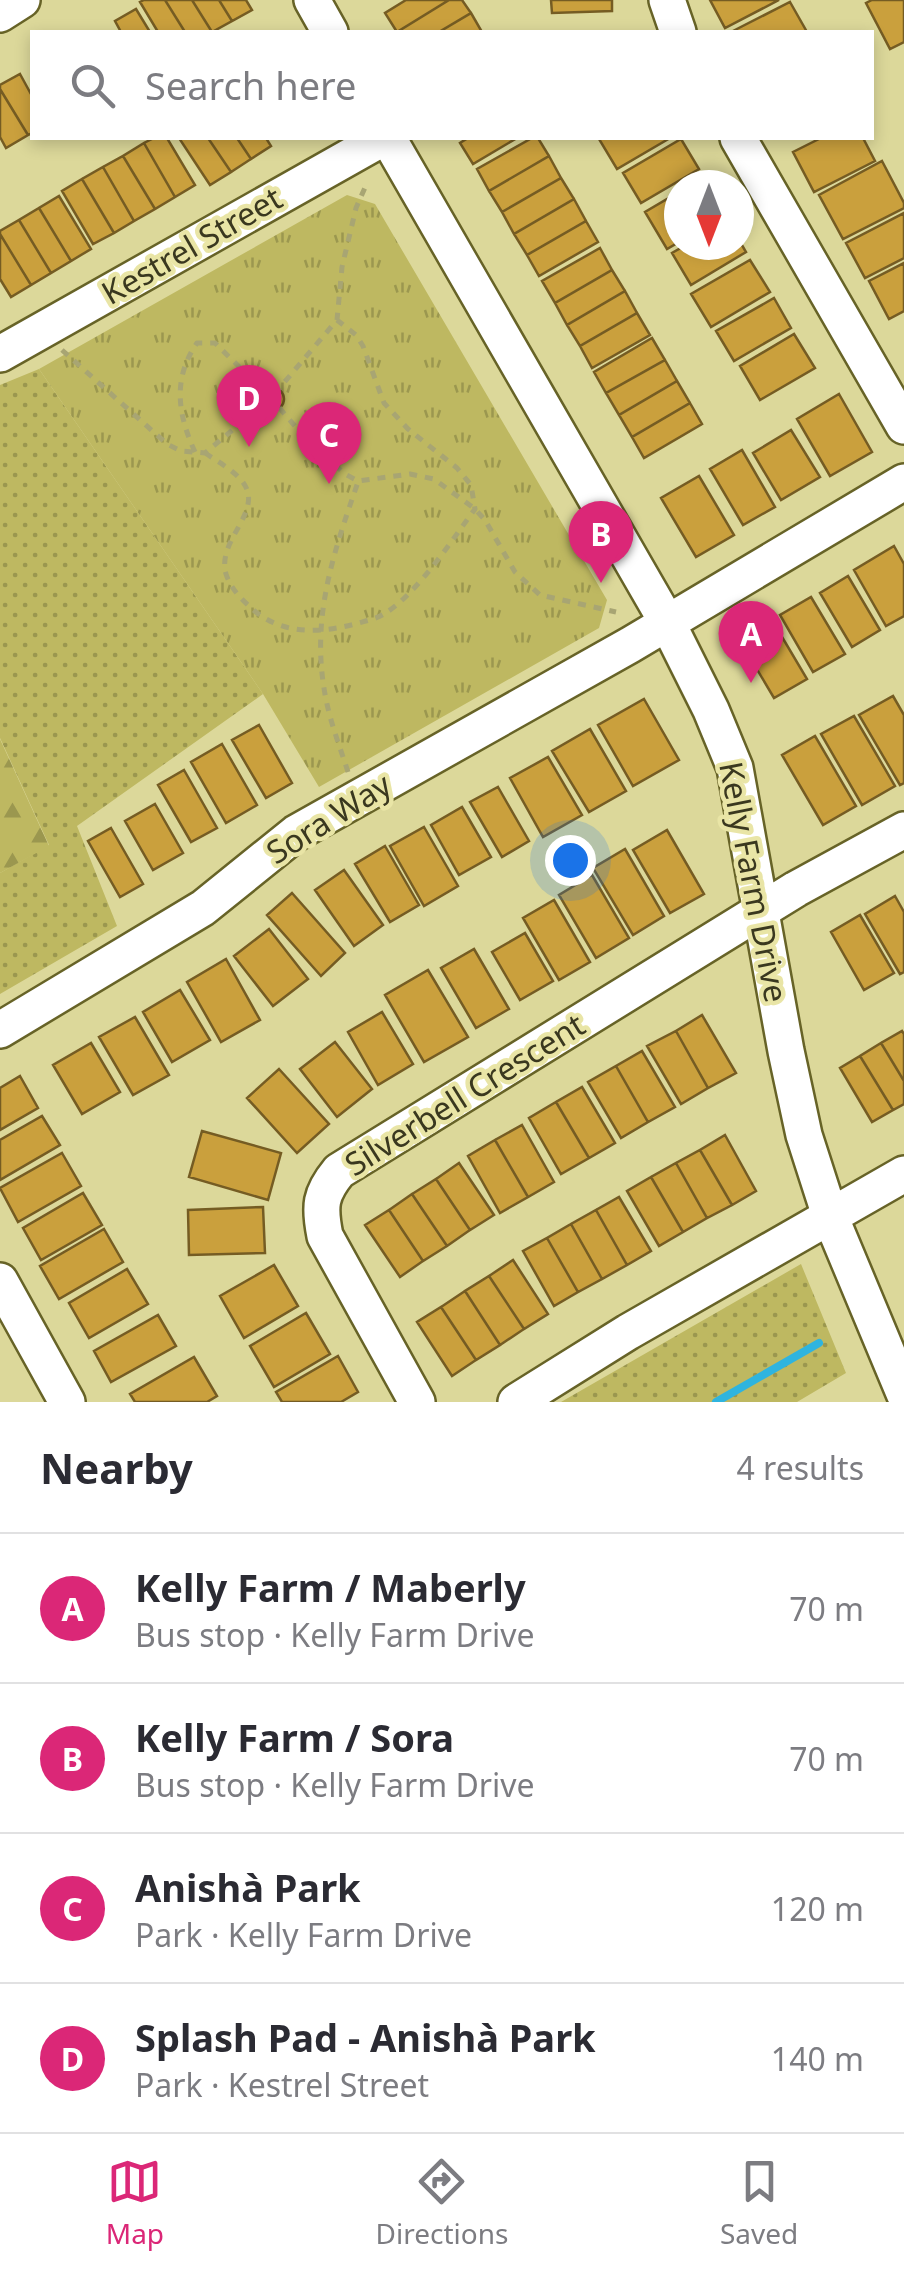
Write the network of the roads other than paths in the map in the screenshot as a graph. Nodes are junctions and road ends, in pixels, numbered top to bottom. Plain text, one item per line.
1 (22, 0) edge
2 (312, 0) edge
3 (667, 0) edge
4 (0, 14) edge
5 (329, 30) edge
6 (677, 30) edge
7 (381, 140) edge
8 (386, 140) edge
9 (739, 140) edge
10 (0, 354) edge
11 (904, 426) edge
12 (904, 482) edge
13 (667, 622) junction
14 (904, 830) edge
15 (760, 912) junction
16 (0, 1030) edge
17 (904, 1174) edge
18 (830, 1216) junction
19 (0, 1282) edge
20 (904, 1394) edge
21 (67, 1402) edge
22 (417, 1402) edge
23 (516, 1402) edge

1 - 4 street
2 - 5 street
3 - 6 street
7 - 10 street, Kestrel Street
8 - 13 street, Kelly Farm Drive
9 - 11 street
12 - 13 street, Sora Way
13 - 15 street, Kelly Farm Drive
13 - 16 street, Sora Way
14 - 15 street
15 - 18 street, Kelly Farm Drive
15 - 22 street, Silverbell Crescent
17 - 18 street
18 - 20 street, Kelly Farm Drive
18 - 23 street
19 - 21 street

